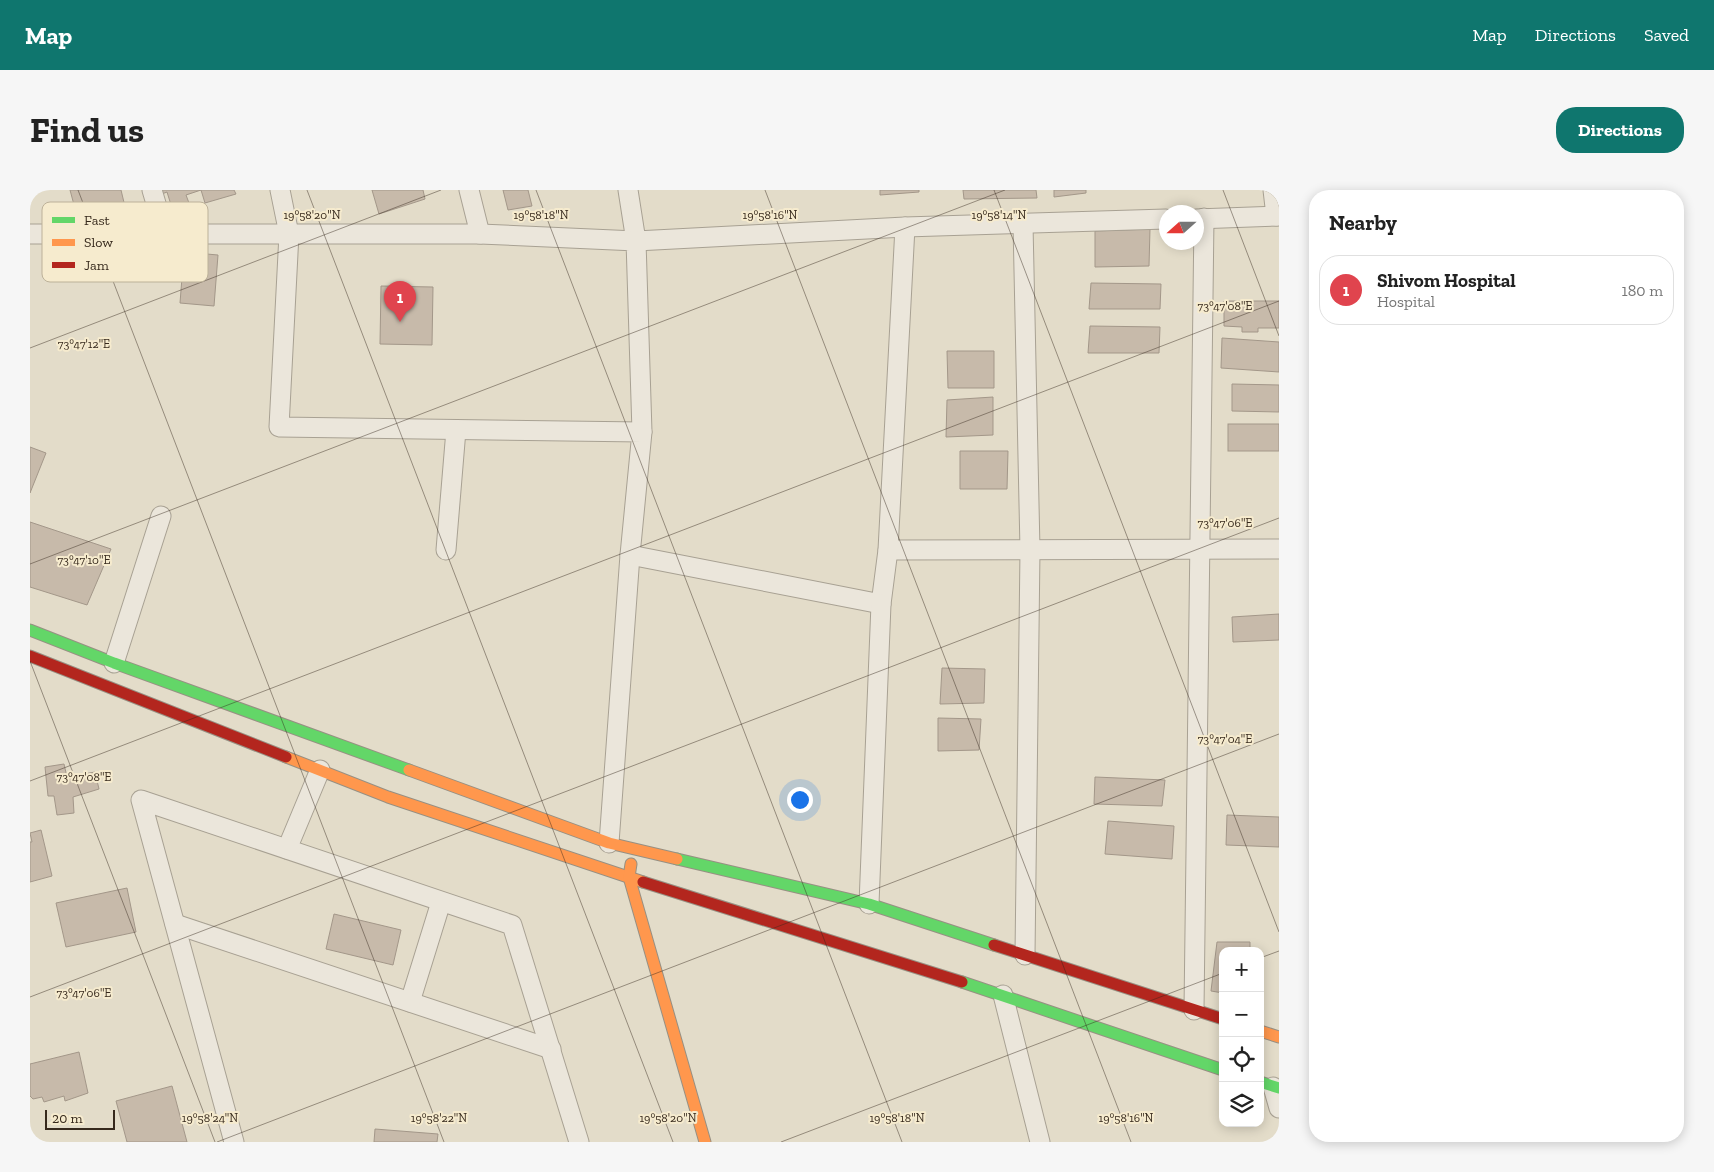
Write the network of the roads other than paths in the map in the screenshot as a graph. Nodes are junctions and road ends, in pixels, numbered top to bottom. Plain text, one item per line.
1 (280, 190) edge
2 (469, 190) edge
3 (628, 190) edge
4 (1273, 190) edge
5 (1277, 216) edge
6 (1204, 218) edge
7 (1159, 219) edge
8 (1022, 224) junction
9 (905, 227) junction
10 (208, 234) edge
11 (289, 234) junction
12 (480, 234) junction
13 (636, 241) junction
14 (1200, 250) edge
15 (456, 430) junction
16 (642, 432) junction
17 (161, 516) dead end
18 (1279, 549) edge
19 (446, 550) dead end
20 (888, 550) junction
21 (1030, 550) junction
22 (1200, 550) junction
23 (630, 555) junction
24 (881, 604) junction
25 (30, 630) edge
26 (30, 656) edge
27 (114, 663) junction
28 (320, 770) junction
29 (609, 843) junction
30 (633, 848) junction
31 (288, 849) junction
32 (629, 877) junction
33 (441, 902) junction
34 (868, 904) junction
35 (175, 924) junction
36 (1025, 955) junction
37 (1002, 995) junction
38 (410, 1002) junction
39 (1194, 1010) junction
40 (1219, 1018) edge
41 (1264, 1032) edge
42 (1279, 1037) edge
43 (551, 1049) junction
44 (1219, 1069) edge
45 (1271, 1086) edge
46 (1279, 1108) edge
47 (234, 1142) edge
48 (579, 1142) edge
49 (705, 1142) edge
50 (1040, 1142) edge

1 - 11 street
2 - 12 street
3 - 13 street
4 - 5 street
5 - 6 street
7 - 8 street
8 - 9 street
8 - 21 street
9 - 13 street
9 - 20 street
10 - 11 street
11 - 12 street
11 - 15 street
12 - 13 street
13 - 16 street
14 - 22 street
15 - 16 street
15 - 19 street
16 - 23 street
17 - 27 street
18 - 22 street
20 - 21 street
20 - 24 street
21 - 22 street
21 - 36 street
22 - 39 street
23 - 24 street
23 - 29 street
24 - 34 street
25 - 27 main road
26 - 28 main road
27 - 29 main road
28 - 31 street
28 - 32 main road
29 - 30 main road
30 - 32 main road
30 - 34 main road
31 - 33 street
31 - 35 street
32 - 37 main road
32 - 49 main road
33 - 38 street
33 - 43 street
34 - 36 main road
35 - 38 street
35 - 47 street
36 - 39 main road
37 - 44 main road
37 - 50 street
38 - 43 street
39 - 40 main road
41 - 42 main road
43 - 48 street
45 - 46 street

